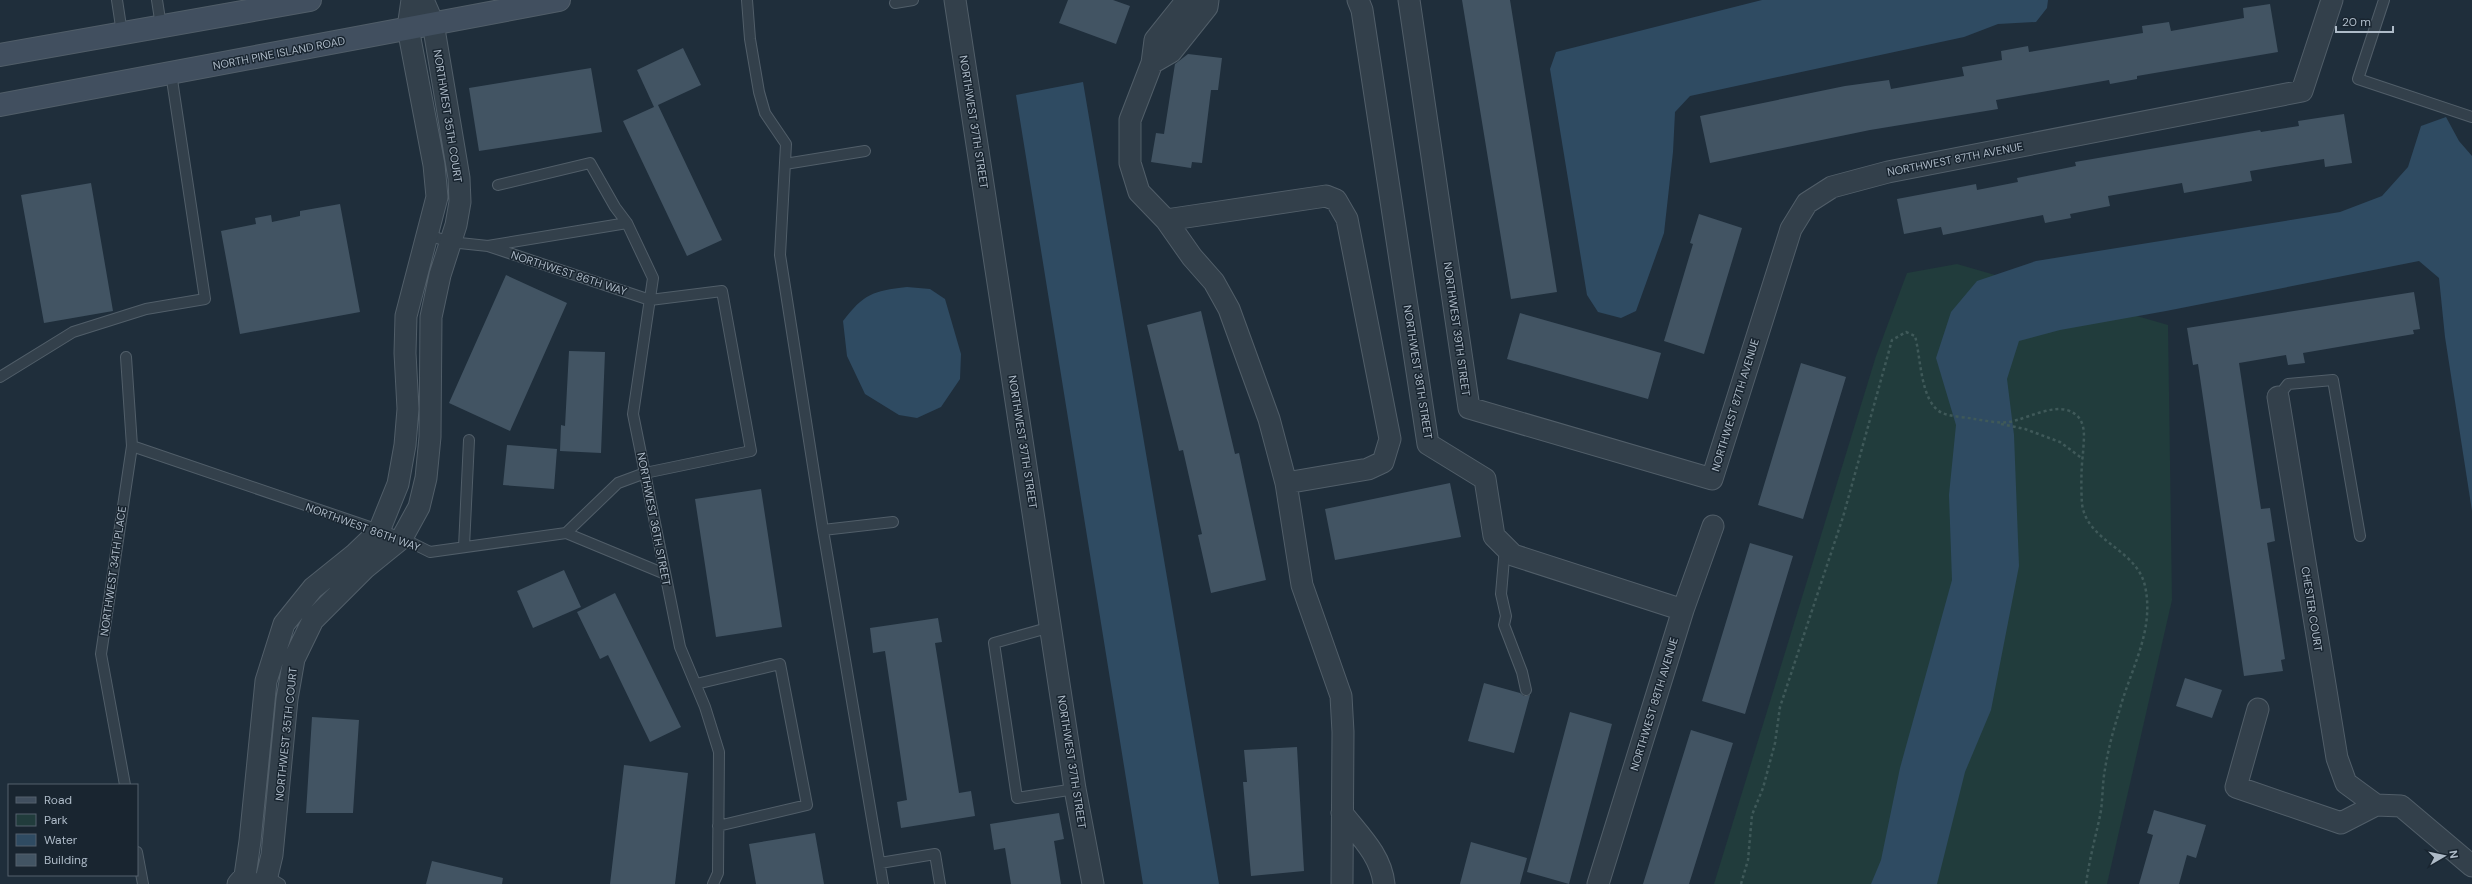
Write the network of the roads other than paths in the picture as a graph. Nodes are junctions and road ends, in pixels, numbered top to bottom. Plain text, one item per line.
1 (117, 0) edge
2 (156, 0) edge
3 (310, 0) edge
4 (412, 0) edge
5 (423, 0) edge
6 (559, 0) edge
7 (747, 0) edge
8 (913, 0) edge
9 (955, 0) edge
10 (1188, 0) edge
11 (1208, 0) edge
12 (1358, 0) edge
13 (1409, 0) edge
14 (2332, 0) edge
15 (2384, 0) edge
16 (895, 3) dead end
17 (433, 23) junction
18 (161, 26) junction
19 (408, 28) junction
20 (122, 33) junction
21 (0, 55) edge
22 (1152, 63) junction
23 (171, 73) junction
24 (0, 105) edge
25 (2472, 117) edge
26 (865, 151) dead end
27 (785, 164) junction
28 (498, 185) dead end
29 (1166, 220) junction
30 (627, 223) junction
31 (428, 235) junction
32 (450, 242) junction
33 (488, 246) junction
34 (650, 300) junction
35 (126, 357) dead end
36 (0, 377) edge
37 (2278, 397) joint
38 (469, 440) dead end
39 (132, 446) junction
40 (645, 473) junction
41 (1712, 479) joint
42 (1286, 483) junction
43 (893, 522) dead end
44 (1713, 526) dead end
45 (823, 530) junction
46 (379, 531) junction
47 (566, 533) junction
48 (2360, 536) dead end
49 (402, 538) junction
50 (464, 547) junction
51 (1505, 547) junction
52 (665, 574) junction
53 (1683, 610) junction
54 (1051, 627) junction
55 (696, 684) junction
56 (1526, 690) dead end
57 (2258, 709) dead end
58 (125, 784) edge
59 (1075, 789) junction
60 (2376, 805) junction
61 (1342, 813) junction
62 (718, 826) junction
63 (138, 857) edge
64 (880, 863) junction
65 (2472, 866) edge
66 (258, 881) edge
67 (143, 884) edge
68 (713, 884) edge
69 (884, 884) edge
70 (940, 884) edge
71 (1093, 884) edge
72 (1342, 884) edge
73 (1384, 884) edge
74 (1598, 884) edge

1 - 20 lane
2 - 18 lane
3 - 18 main road
4 - 19 street, NORTHWEST 35TH COURT
5 - 17 street, NORTHWEST 35TH COURT
6 - 17 main road, NORTH PINE ISLAND ROAD
7 - 27 lane
8 - 16 lane
9 - 54 street, NORTHWEST 37TH STREET
10 - 22 street
11 - 22 street
12 - 51 street, NORTHWEST 38TH STREET
13 - 41 street, NORTHWEST 39TH STREET
14 - 41 street, NORTHWEST 87TH AVENUE
15 - 25 lane
17 - 19 main road, NORTH PINE ISLAND ROAD
17 - 32 street, NORTHWEST 35TH COURT
18 - 20 main road
19 - 23 main road, NORTH PINE ISLAND ROAD
19 - 31 street, NORTHWEST 35TH COURT
20 - 21 main road
22 - 29 street
23 - 24 main road, NORTH PINE ISLAND ROAD
23 - 36 lane
26 - 27 lane
27 - 45 lane
28 - 30 lane, NORTHWEST 36TH STREET
29 - 42 street
29 - 42 street
30 - 33 lane
30 - 34 lane, NORTHWEST 36TH STREET
31 - 32 lane
31 - 46 street, NORTHWEST 35TH COURT
32 - 33 lane
32 - 49 street, NORTHWEST 35TH COURT
33 - 34 lane, NORTHWEST 86TH WAY
34 - 40 lane, NORTHWEST 36TH STREET
34 - 40 lane
35 - 39 lane, NORTHWEST 34TH PLACE
37 - 48 lane
37 - 60 street, CHESTER COURT
38 - 50 lane
39 - 46 lane, NORTHWEST 86TH WAY
39 - 58 lane, NORTHWEST 34TH PLACE
40 - 47 lane
40 - 52 lane, NORTHWEST 36TH STREET
42 - 61 street
43 - 45 lane
44 - 53 street, NORTHWEST 88TH AVENUE
45 - 64 lane
46 - 49 lane, NORTHWEST 86TH WAY
46 - 66 street, NORTHWEST 35TH COURT
47 - 50 lane, NORTHWEST 86TH WAY
47 - 52 lane
49 - 50 lane, NORTHWEST 86TH WAY
49 - 66 street, NORTHWEST 35TH COURT
51 - 53 street, NORTHWEST 38TH STREET
51 - 56 lane
52 - 55 lane, NORTHWEST 36TH STREET
53 - 74 street, NORTHWEST 88TH AVENUE
54 - 59 street, NORTHWEST 37TH STREET
54 - 59 lane
55 - 62 lane, NORTHWEST 36TH STREET
55 - 62 lane
57 - 60 street
59 - 71 street, NORTHWEST 37TH STREET
60 - 65 street
61 - 72 street
61 - 73 street
62 - 68 lane, NORTHWEST 36TH STREET
63 - 67 lane
64 - 69 lane
64 - 70 lane

